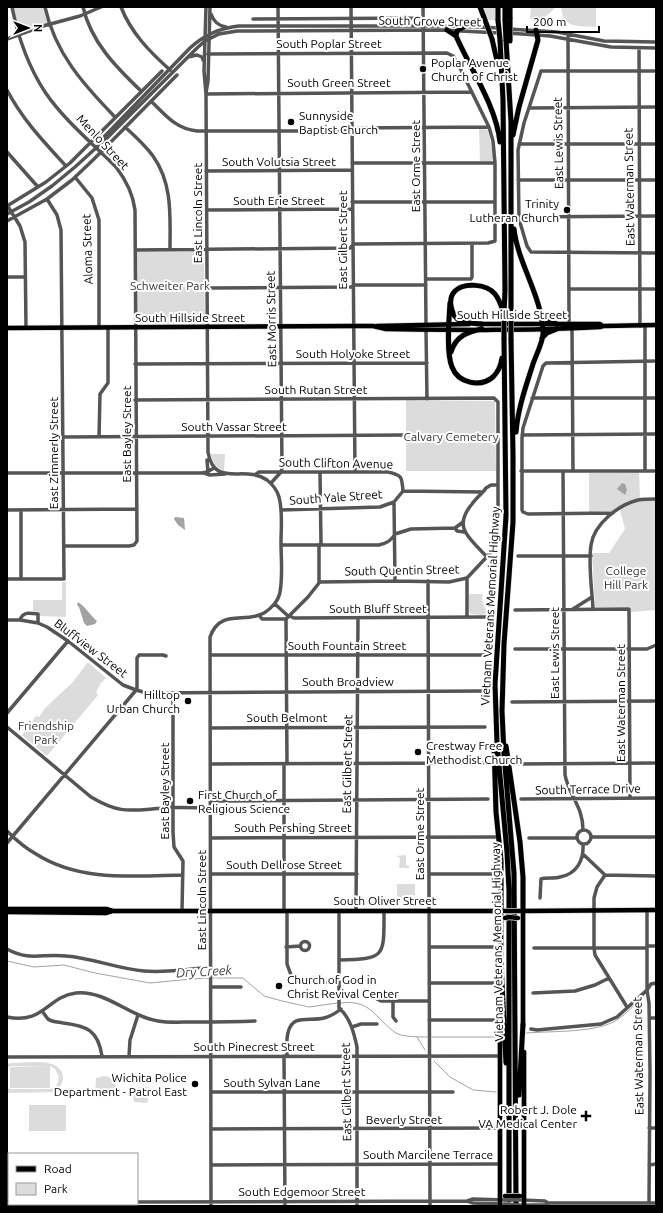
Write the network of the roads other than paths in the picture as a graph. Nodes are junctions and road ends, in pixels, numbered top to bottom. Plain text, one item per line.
1 (12, 7) edge
2 (45, 7) edge
3 (83, 7) edge
4 (101, 7) edge
5 (121, 7) edge
6 (206, 7) edge
7 (278, 7) edge
8 (351, 7) edge
9 (423, 7) edge
10 (480, 7) edge
11 (498, 7) edge
12 (504, 7) edge
13 (510, 7) edge
14 (210, 9) edge
15 (84, 14) junction
16 (279, 18) junction
17 (351, 18) junction
18 (423, 18) junction
19 (253, 19) dead end
20 (507, 20) junction
21 (50, 24) junction
22 (424, 25) junction
23 (279, 26) junction
24 (351, 26) junction
25 (465, 26) junction
26 (227, 27) junction
27 (279, 30) junction
28 (351, 30) junction
29 (424, 30) junction
30 (447, 30) joint
31 (18, 34) junction
32 (456, 34) junction
33 (568, 34) junction
34 (208, 35) junction
35 (538, 35) junction
36 (7, 39) edge
37 (209, 39) junction
38 (568, 39) junction
39 (205, 41) junction
40 (656, 42) edge
41 (638, 48) junction
42 (656, 48) edge
43 (351, 53) junction
44 (424, 53) junction
45 (208, 54) junction
46 (279, 54) junction
47 (187, 57) junction
48 (204, 61) junction
49 (169, 69) junction
50 (162, 71) dead end
51 (567, 71) junction
52 (638, 71) junction
53 (656, 71) edge
54 (173, 72) junction
55 (177, 75) dead end
56 (7, 90) edge
57 (141, 91) junction
58 (351, 92) junction
59 (424, 92) junction
60 (472, 92) junction
61 (279, 93) junction
62 (206, 94) junction
63 (503, 100) junction
64 (151, 101) junction
65 (638, 107) junction
66 (656, 107) edge
67 (529, 108) junction
68 (567, 108) junction
69 (115, 117) junction
70 (125, 127) junction
71 (424, 127) junction
72 (489, 127) junction
73 (352, 130) junction
74 (206, 132) junction
75 (280, 132) junction
76 (91, 142) junction
77 (519, 144) junction
78 (568, 144) junction
79 (639, 144) junction
80 (656, 144) edge
81 (96, 147) junction
82 (7, 152) edge
83 (101, 152) junction
84 (511, 156) junction
85 (352, 163) junction
86 (425, 163) junction
87 (495, 163) junction
88 (504, 165) junction
89 (66, 166) junction
90 (280, 170) junction
91 (352, 170) junction
92 (206, 171) junction
93 (75, 177) junction
94 (518, 180) junction
95 (568, 180) junction
96 (639, 180) junction
97 (656, 180) edge
98 (38, 187) junction
99 (47, 198) junction
100 (352, 202) junction
101 (425, 202) junction
102 (495, 202) junction
103 (7, 206) edge
104 (511, 206) junction
105 (352, 209) junction
106 (207, 210) junction
107 (280, 210) junction
108 (12, 211) junction
109 (7, 214) edge
110 (568, 216) junction
111 (639, 216) junction
112 (656, 216) edge
113 (16, 217) junction
114 (519, 217) junction
115 (7, 222) edge
116 (425, 243) junction
117 (472, 243) junction
118 (352, 246) junction
119 (170, 249) junction
120 (207, 249) junction
121 (280, 249) junction
122 (135, 250) junction
123 (569, 252) junction
124 (656, 252) edge
125 (640, 253) junction
126 (7, 277) edge
127 (25, 277) junction
128 (426, 279) junction
129 (426, 285) junction
130 (353, 286) junction
131 (207, 288) junction
132 (281, 288) junction
133 (569, 289) junction
134 (640, 289) junction
135 (656, 289) edge
136 (450, 303) junction
137 (541, 313) junction
138 (504, 316) junction
139 (642, 325) junction
140 (656, 325) edge
141 (353, 326) junction
142 (543, 326) junction
143 (557, 326) junction
144 (570, 326) junction
145 (207, 327) junction
146 (281, 327) junction
147 (426, 327) junction
148 (449, 327) junction
149 (482, 327) junction
150 (7, 328) edge
151 (26, 328) junction
152 (63, 328) junction
153 (99, 328) junction
154 (108, 328) junction
155 (135, 328) junction
156 (542, 339) junction
157 (504, 352) junction
158 (450, 357) junction
159 (645, 361) junction
160 (656, 361) edge
161 (572, 362) junction
162 (354, 363) junction
163 (427, 363) junction
164 (135, 364) junction
165 (208, 364) junction
166 (282, 364) junction
167 (532, 398) junction
168 (572, 398) junction
169 (645, 398) junction
170 (656, 398) edge
171 (354, 399) junction
172 (427, 399) junction
173 (135, 400) junction
174 (208, 400) junction
175 (282, 400) junction
176 (645, 434) junction
177 (656, 434) edge
178 (405, 435) dead end
179 (522, 435) junction
180 (573, 435) junction
181 (208, 436) junction
182 (282, 436) junction
183 (355, 436) junction
184 (63, 437) junction
185 (99, 437) junction
186 (136, 437) junction
187 (208, 452) junction
188 (513, 455) junction
189 (214, 468) junction
190 (521, 471) junction
191 (563, 471) junction
192 (573, 471) junction
193 (645, 471) junction
194 (656, 471) edge
195 (281, 472) junction
196 (320, 472) junction
197 (355, 472) junction
198 (7, 473) edge
199 (63, 473) junction
200 (136, 473) junction
201 (208, 474) junction
202 (230, 474) junction
203 (256, 474) junction
204 (271, 483) junction
205 (498, 485) junction
206 (403, 491) junction
207 (484, 492) junction
208 (656, 499) edge
209 (394, 502) junction
210 (321, 509) junction
211 (7, 510) edge
212 (21, 510) junction
213 (64, 510) junction
214 (136, 510) junction
215 (281, 510) junction
216 (613, 513) junction
217 (563, 514) junction
218 (463, 522) junction
219 (455, 528) junction
220 (464, 532) junction
221 (394, 534) junction
222 (319, 545) junction
223 (64, 546) junction
224 (281, 546) junction
225 (486, 556) junction
226 (518, 556) dead end
227 (564, 556) junction
228 (591, 556) junction
229 (467, 578) junction
230 (7, 579) edge
231 (21, 579) junction
232 (395, 581) junction
233 (319, 582) junction
234 (428, 582) junction
235 (592, 597) junction
236 (275, 604) junction
237 (593, 609) junction
238 (515, 610) dead end
239 (572, 610) junction
240 (564, 611) junction
241 (260, 615) junction
242 (288, 617) junction
243 (467, 617) junction
244 (486, 617) dead end
245 (358, 618) junction
246 (429, 618) junction
247 (7, 620) edge
248 (20, 620) junction
249 (220, 622) joint
250 (38, 623) junction
251 (68, 641) junction
252 (656, 645) edge
253 (564, 649) junction
254 (629, 649) junction
255 (515, 650) dead end
256 (429, 654) junction
257 (210, 655) junction
258 (286, 655) junction
259 (358, 655) junction
260 (485, 655) dead end
261 (166, 656) dead end
262 (136, 690) junction
263 (286, 691) junction
264 (358, 691) junction
265 (429, 691) junction
266 (486, 691) dead end
267 (210, 692) junction
268 (173, 693) junction
269 (656, 701) edge
270 (512, 702) dead end
271 (564, 702) junction
272 (630, 702) junction
273 (7, 713) edge
274 (496, 726) junction
275 (7, 727) edge
276 (287, 727) junction
277 (358, 727) junction
278 (429, 727) junction
279 (485, 727) dead end
280 (210, 728) junction
281 (502, 730) junction
282 (487, 762) dead end
283 (565, 763) junction
284 (630, 763) junction
285 (656, 763) edge
286 (210, 764) junction
287 (285, 764) junction
288 (357, 764) junction
289 (429, 764) junction
290 (517, 764) dead end
291 (65, 775) junction
292 (575, 798) junction
293 (584, 798) junction
294 (630, 798) junction
295 (656, 798) edge
296 (488, 799) dead end
297 (520, 799) dead end
298 (429, 800) junction
299 (211, 801) junction
300 (283, 801) junction
301 (356, 801) junction
302 (579, 806) junction
303 (173, 808) junction
304 (211, 808) junction
305 (583, 830) junction
306 (7, 831) edge
307 (12, 836) junction
308 (284, 837) junction
309 (357, 837) junction
310 (429, 837) junction
311 (495, 837) dead end
312 (591, 837) junction
313 (656, 837) edge
314 (212, 838) junction
315 (529, 838) dead end
316 (577, 838) junction
317 (7, 843) edge
318 (583, 844) junction
319 (584, 855) junction
320 (211, 874) junction
321 (284, 874) junction
322 (356, 874) junction
323 (429, 874) junction
324 (495, 874) dead end
325 (183, 875) junction
326 (605, 875) junction
327 (656, 876) edge
328 (540, 898) dead end
329 (7, 909) edge
330 (594, 910) junction
331 (647, 910) junction
332 (656, 910) edge
333 (113, 911) junction
334 (182, 911) junction
335 (211, 911) junction
336 (285, 911) junction
337 (339, 911) junction
338 (356, 911) junction
339 (384, 911) junction
340 (429, 911) junction
341 (503, 911) junction
342 (521, 911) junction
343 (7, 912) edge
344 (501, 924) junction
345 (523, 924) junction
346 (286, 946) junction
347 (300, 946) dead end
348 (656, 946) edge
349 (429, 947) junction
350 (501, 947) junction
351 (647, 947) junction
352 (534, 948) dead end
353 (594, 948) junction
354 (7, 949) edge
355 (339, 960) junction
356 (501, 963) junction
357 (211, 970) junction
358 (609, 978) junction
359 (338, 982) junction
360 (429, 983) junction
361 (500, 983) junction
362 (656, 983) edge
363 (211, 985) junction
364 (240, 987) dead end
365 (646, 990) junction
366 (533, 993) dead end
367 (377, 999) dead end
368 (393, 1001) junction
369 (429, 1001) junction
370 (340, 1007) junction
371 (627, 1007) junction
372 (42, 1011) junction
373 (138, 1015) junction
374 (7, 1017) edge
375 (649, 1018) junction
376 (656, 1018) edge
377 (429, 1020) junction
378 (500, 1020) junction
379 (255, 1021) dead end
380 (396, 1021) dead end
381 (212, 1022) junction
382 (377, 1024) dead end
383 (523, 1024) junction
384 (352, 1027) junction
385 (531, 1030) dead end
386 (102, 1056) junction
387 (129, 1056) junction
388 (212, 1056) junction
389 (286, 1056) junction
390 (357, 1056) junction
391 (430, 1056) junction
392 (500, 1056) junction
393 (650, 1056) junction
394 (656, 1056) edge
395 (7, 1057) edge
396 (211, 1092) junction
397 (284, 1092) junction
398 (357, 1092) junction
399 (430, 1092) junction
400 (453, 1092) dead end
401 (650, 1092) junction
402 (656, 1092) edge
403 (285, 1128) junction
404 (430, 1128) junction
405 (500, 1128) junction
406 (649, 1128) junction
407 (656, 1128) edge
408 (211, 1129) junction
409 (357, 1129) junction
410 (509, 1130) junction
411 (516, 1152) junction
412 (285, 1164) junction
413 (357, 1164) junction
414 (500, 1164) junction
415 (656, 1164) edge
416 (212, 1165) junction
417 (430, 1165) junction
418 (649, 1165) junction
419 (357, 1201) junction
420 (430, 1201) junction
421 (503, 1202) edge
422 (656, 1202) edge
423 (521, 1203) edge
424 (649, 1203) junction
425 (138, 1204) edge
426 (211, 1204) edge
427 (285, 1204) edge
428 (579, 1204) edge
429 (357, 1206) edge
430 (430, 1206) edge

1 - 31 street, Menlo Street
2 - 21 street
3 - 15 street
4 - 15 street
5 - 49 street
6 - 34 street, East Lincoln Street
7 - 16 street, East Morris Street
8 - 17 street, East Gilbert Street
9 - 18 street, East Orme Street
10 - 63 highway, bridge
11 - 63 highway, Vietnam Veterans Memorial Highway, bridge
12 - 20 highway
13 - 20 highway
14 - 26 street
14 - 34 street, East Lincoln Street
15 - 21 street
15 - 57 street
16 - 17 street
16 - 19 street
16 - 23 street, East Morris Street
17 - 18 street
17 - 24 street, East Gilbert Street
18 - 22 street, East Orme Street
20 - 84 highway, Vietnam Veterans Memorial Highway, bridge
21 - 31 street
21 - 69 street
22 - 24 street, South Grove Street
22 - 25 street, South Grove Street
22 - 29 street, East Orme Street
23 - 24 street, South Grove Street
23 - 26 street, South Grove Street
23 - 27 street, East Morris Street
24 - 28 street, East Gilbert Street
25 - 32 highway
25 - 35 street, South Grove Street
26 - 34 street, South Grove Street
27 - 28 street, South Grove Street
27 - 37 street, South Grove Street
27 - 46 street, East Morris Street
28 - 29 street, South Grove Street
28 - 43 street, East Gilbert Street
29 - 30 street, South Grove Street
29 - 44 street, East Orme Street
30 - 32 highway
31 - 36 street
31 - 76 street, Menlo Street
32 - 35 street, South Grove Street
32 - 88 highway
33 - 35 street, South Grove Street
33 - 38 street, East Lewis Street
33 - 40 street, South Grove Street
34 - 37 street, East Lincoln Street
34 - 39 street, East Lincoln Street
34 - 49 street, South Grove Street
35 - 38 street, South Grove Street
35 - 84 highway
37 - 39 street, South Grove Street
37 - 45 street, East Lincoln Street
38 - 41 street, South Grove Street
38 - 51 street, East Lewis Street
39 - 47 street, South Grove Street
39 - 48 street, East Lincoln Street
41 - 42 street, South Grove Street
41 - 52 street, East Waterman Street
43 - 44 street, South Poplar Street
43 - 46 street, South Poplar Street
43 - 58 street, East Gilbert Street
44 - 59 street, East Orme Street
44 - 60 street, South Poplar Street
45 - 46 street, South Poplar Street
45 - 62 street, East Lincoln Street
46 - 61 street, East Morris Street
47 - 48 street
47 - 54 street, South Grove Street
48 - 62 street, East Lincoln Street
49 - 54 street
49 - 81 street, South Grove Street
50 - 57 street
51 - 52 street
51 - 67 street
51 - 68 street, East Lewis Street
52 - 53 street
52 - 65 street, East Waterman Street
54 - 81 street, South Grove Street
55 - 64 street
56 - 89 street
57 - 69 street
58 - 59 street, South Green Street
58 - 61 street, South Green Street
58 - 73 street, East Gilbert Street
59 - 60 street, South Green Street
59 - 71 street, East Orme Street
60 - 72 street
61 - 62 street, South Green Street
61 - 75 street, East Morris Street
62 - 74 street, East Lincoln Street
63 - 88 highway, Vietnam Veterans Memorial Highway
64 - 70 street
64 - 74 street
65 - 66 street
65 - 68 street
65 - 79 street, East Waterman Street
67 - 68 street
67 - 77 street
68 - 78 street, East Lewis Street
69 - 76 street
70 - 83 street
70 - 119 street
71 - 72 street
71 - 73 street
71 - 86 street, East Orme Street
72 - 87 street
73 - 75 street
73 - 85 street, East Gilbert Street
74 - 75 street
74 - 92 street, East Lincoln Street
75 - 90 street, East Morris Street
76 - 81 street, Menlo Street
76 - 89 street
77 - 78 street
77 - 94 street
78 - 79 street
78 - 95 street, East Lewis Street
79 - 80 street
79 - 96 street, East Waterman Street
81 - 83 street, Menlo Street
81 - 108 street
82 - 98 street
83 - 93 street
83 - 122 street, Menlo Street
84 - 104 highway, Vietnam Veterans Memorial Highway
85 - 86 street, South Volutsia Street
85 - 91 street, East Gilbert Street
86 - 87 street, South Volutsia Street
86 - 101 street, East Orme Street
87 - 102 street
88 - 138 highway, Vietnam Veterans Memorial Highway
89 - 98 street
90 - 91 street, South Volutsia Street
90 - 92 street, South Volutsia Street
90 - 107 street, East Morris Street
91 - 100 street, East Gilbert Street
92 - 106 street, East Lincoln Street
93 - 99 street
93 - 153 street, Aloma Street
94 - 95 street
94 - 114 street
95 - 96 street
95 - 110 street, East Lewis Street
96 - 97 street
96 - 111 street, East Waterman Street
98 - 103 street
99 - 113 street
99 - 152 street, East Zimmerly Street
100 - 101 street
100 - 105 street, East Gilbert Street
101 - 102 street
101 - 116 street, East Orme Street
102 - 117 street
103 - 108 street
104 - 137 highway
104 - 188 highway, Vietnam Veterans Memorial Highway, bridge
105 - 107 street, South Erie Street
105 - 118 street, East Gilbert Street
106 - 107 street, South Erie Street
106 - 120 street, East Lincoln Street
107 - 121 street, East Morris Street
108 - 109 street
108 - 113 street
110 - 111 street
110 - 114 street
110 - 123 street, East Lewis Street
111 - 112 street
111 - 125 street, East Waterman Street
113 - 115 street
113 - 127 street
114 - 123 street
116 - 117 street
116 - 118 street
116 - 128 street, East Orme Street
117 - 128 street
118 - 121 street
118 - 130 street, East Gilbert Street
119 - 120 street
119 - 122 street
120 - 121 street
120 - 131 street, East Lincoln Street
121 - 132 street, East Morris Street
122 - 155 street, Menlo Street
123 - 125 street
123 - 133 street, East Lewis Street
124 - 125 street
125 - 134 street, East Waterman Street
126 - 127 street
127 - 151 street
128 - 129 street, East Orme Street
129 - 130 street
129 - 147 street, East Orme Street
130 - 132 street
130 - 141 street, East Gilbert Street
131 - 132 street
131 - 145 street, East Lincoln Street
132 - 146 street, East Morris Street
133 - 134 street
133 - 144 street, East Lewis Street
134 - 135 street
134 - 139 street, East Waterman Street
136 - 138 highway
136 - 148 highway
136 - 149 highway
137 - 142 highway
137 - 143 highway
138 - 157 highway, Vietnam Veterans Memorial Highway, bridge
139 - 140 main road, South Hillside Street
139 - 144 main road, South Hillside Street
139 - 159 street, East Waterman Street
141 - 146 main road, South Hillside Street
141 - 147 main road, South Hillside Street
141 - 162 street, East Gilbert Street
142 - 143 main road, South Hillside Street
142 - 149 main road, South Hillside Street
142 - 156 highway
143 - 144 main road, South Hillside Street
143 - 156 highway
144 - 161 street, East Lewis Street
145 - 146 main road, South Hillside Street
145 - 155 main road, South Hillside Street
145 - 165 street, East Lincoln Street
146 - 166 street, East Morris Street
147 - 148 main road, South Hillside Street
147 - 163 street, East Orme Street
148 - 149 main road, South Hillside Street
148 - 158 highway
149 - 158 highway
150 - 151 main road, South Hillside Street
151 - 152 main road, South Hillside Street
152 - 153 main road, South Hillside Street
152 - 184 street, East Zimmerly Street
153 - 154 main road, South Hillside Street
154 - 155 main road, South Hillside Street
154 - 185 street
155 - 164 street, East Bayley Street
156 - 188 highway
157 - 158 highway
157 - 274 highway, Vietnam Veterans Memorial Highway
159 - 160 street
159 - 161 street
159 - 169 street, East Waterman Street
161 - 167 street
161 - 168 street, East Lewis Street
162 - 163 street, South Holyoke Street
162 - 166 street, South Holyoke Street
162 - 171 street, East Gilbert Street
163 - 172 street, East Orme Street
164 - 165 street, South Holyoke Street
164 - 173 street, East Bayley Street
165 - 166 street, South Holyoke Street
165 - 174 street, East Lincoln Street
166 - 175 street, East Morris Street
167 - 168 street
167 - 179 street
168 - 169 street
168 - 180 street, East Lewis Street
169 - 170 street
169 - 176 street, East Waterman Street
171 - 172 street, South Rutan Street
171 - 175 street, South Rutan Street
171 - 183 street, East Gilbert Street
172 - 205 street, South Rutan Street
173 - 174 street, South Rutan Street
173 - 186 street, East Bayley Street
174 - 175 street, South Rutan Street
174 - 181 street, East Lincoln Street
175 - 182 street, East Morris Street
176 - 177 street
176 - 180 street
176 - 193 street, East Waterman Street
178 - 183 street, South Vassar Street
179 - 180 street
179 - 190 street
180 - 192 street, East Lewis Street
181 - 182 street, South Vassar Street
181 - 186 street, South Vassar Street
181 - 187 street, East Lincoln Street
182 - 183 street, South Vassar Street
182 - 195 street, East Morris Street
183 - 197 street, East Gilbert Street
184 - 185 street, South Vassar Street
184 - 199 street, East Zimmerly Street
185 - 186 street, South Vassar Street
186 - 200 street, East Bayley Street
187 - 189 street, East Lincoln Street
187 - 201 street, East Lincoln Street
188 - 281 highway, Vietnam Veterans Memorial Highway
189 - 201 street, South Clifton Avenue
189 - 202 street, South Clifton Avenue
190 - 191 street
190 - 217 street
191 - 192 street
191 - 217 street, East Lewis Street
192 - 193 street
193 - 194 street
195 - 196 street, South Clifton Avenue
195 - 203 street, South Clifton Avenue
195 - 204 street
196 - 197 street, South Clifton Avenue
196 - 210 street
197 - 206 street, South Clifton Avenue
198 - 199 street, South Clifton Avenue
199 - 200 street, South Clifton Avenue
199 - 213 street, East Zimmerly Street
200 - 201 street, South Clifton Avenue
200 - 214 street, East Bayley Street
201 - 202 street, South Clifton Avenue
202 - 203 street, South Clifton Avenue
203 - 204 street, South Clifton Avenue
204 - 215 street
205 - 207 street
205 - 225 street, South Quentin Street
206 - 207 street
206 - 209 street, South Yale Street
207 - 218 street
208 - 216 street
209 - 210 street, South Yale Street
209 - 221 street
210 - 215 street, South Yale Street
210 - 222 street
211 - 212 street
212 - 213 street
212 - 231 street
213 - 214 street
213 - 223 street, East Zimmerly Street
214 - 223 street, East Bayley Street
215 - 224 street
216 - 217 street
216 - 228 street
217 - 227 street, East Lewis Street
218 - 219 street
218 - 220 street
219 - 220 street
219 - 221 street
220 - 225 street
221 - 222 street
221 - 232 street
222 - 224 street
222 - 233 street
223 - 231 street, East Zimmerly Street
224 - 236 street
225 - 229 street, South Quentin Street
226 - 227 street
227 - 228 street
227 - 240 street, East Lewis Street
228 - 235 street
229 - 234 street, South Quentin Street
229 - 243 street
230 - 231 street
232 - 233 street, South Quentin Street
232 - 234 street, South Quentin Street
233 - 242 street
234 - 246 street, East Orme Street
235 - 237 street
235 - 239 street
236 - 241 street
236 - 242 street
237 - 239 street
237 - 254 street, East Waterman Street
238 - 240 street
239 - 240 street
240 - 253 street, East Lewis Street
241 - 242 street, South Bluff Street
241 - 249 street, South Bluff Street
242 - 245 street, South Bluff Street
242 - 258 street
243 - 244 street, South Bluff Street
243 - 246 street, South Bluff Street
245 - 246 street, South Bluff Street
245 - 259 street, East Gilbert Street
246 - 256 street, East Orme Street
247 - 248 street, Bluffview Street
248 - 250 street, Bluffview Street
248 - 250 street
249 - 257 street, East Lincoln Street
250 - 251 street, Bluffview Street
251 - 262 street, Bluffview Street
251 - 273 street
252 - 254 street
253 - 254 street
253 - 255 street
253 - 271 street, East Lewis Street
254 - 272 street, East Waterman Street
256 - 259 street, South Fountain Street
256 - 260 street, South Fountain Street
256 - 265 street, East Orme Street
257 - 258 street, South Fountain Street
257 - 267 street, East Lincoln Street
258 - 259 street, South Fountain Street
258 - 263 street
259 - 264 street, East Gilbert Street
261 - 262 street
262 - 268 street, Bluffview Street
262 - 291 street
263 - 264 street, South Broadview
263 - 267 street, South Broadview
263 - 276 street
264 - 265 street, South Broadview
264 - 277 street, East Gilbert Street
265 - 266 street, South Broadview
265 - 278 street, East Orme Street
267 - 268 street, Bluffview Street
267 - 280 street, East Lincoln Street
268 - 303 street, East Bayley Street
269 - 272 street
270 - 271 street
271 - 272 street
271 - 283 street, East Lewis Street
272 - 284 street, East Waterman Street
274 - 341 highway
274 - 410 highway, Vietnam Veterans Memorial Highway
275 - 291 street
276 - 277 street, South Belmont
276 - 280 street, South Belmont
276 - 287 street
277 - 278 street, South Belmont
277 - 288 street, East Gilbert Street
278 - 279 street, South Belmont
278 - 289 street, East Orme Street
280 - 286 street, East Lincoln Street
281 - 342 highway
281 - 411 highway, Vietnam Veterans Memorial Highway
282 - 289 street
283 - 284 street
283 - 290 street
283 - 292 street, East Lewis Street
284 - 285 street
284 - 294 street, East Waterman Street
286 - 287 street
286 - 299 street, East Lincoln Street
287 - 288 street
287 - 300 street
288 - 289 street
288 - 301 street, East Gilbert Street
289 - 298 street, East Orme Street
291 - 303 street
291 - 307 street
292 - 293 street, South Terrace Drive
292 - 297 street, South Terrace Drive
292 - 302 street, East Lewis Street
293 - 294 street, South Terrace Drive
293 - 302 street
294 - 295 street, South Terrace Drive
296 - 298 street
298 - 301 street
298 - 310 street, East Orme Street
299 - 300 street
299 - 304 street, East Lincoln Street
300 - 301 street
300 - 308 street
301 - 309 street, East Gilbert Street
302 - 305 street, East Lewis Street
303 - 304 street
303 - 325 street, East Bayley Street
304 - 314 street, East Lincoln Street
305 - 312 street
305 - 316 street
306 - 307 street
307 - 317 street
307 - 325 street
308 - 309 street, South Pershing Street
308 - 314 street, South Pershing Street
308 - 321 street
309 - 310 street, South Pershing Street
309 - 322 street, East Gilbert Street
310 - 311 street, South Pershing Street
310 - 323 street, East Orme Street
312 - 313 street
312 - 318 street
314 - 320 street, East Lincoln Street
315 - 316 street
316 - 318 street
318 - 319 street
319 - 326 street
319 - 328 street
320 - 321 street, South Dellrose Street
320 - 335 street, East Lincoln Street
321 - 322 street, South Dellrose Street
321 - 336 street
322 - 338 street, East Gilbert Street
323 - 324 street
323 - 340 street, East Orme Street
325 - 334 street, East Bayley Street
326 - 327 street
326 - 330 street
329 - 333 main road, South Oliver Street
330 - 331 main road, South Oliver Street
330 - 342 main road, South Oliver Street
330 - 353 street
331 - 332 main road, South Oliver Street
331 - 351 street, East Waterman Street
333 - 334 main road, South Oliver Street
333 - 343 main road, South Oliver Street
334 - 335 main road, South Oliver Street
335 - 336 main road, South Oliver Street
335 - 357 street, East Lincoln Street
336 - 337 main road, South Oliver Street
336 - 346 street
337 - 338 main road, South Oliver Street
337 - 355 street
338 - 339 main road, South Oliver Street
339 - 340 main road, South Oliver Street
339 - 355 street
340 - 341 main road, South Oliver Street
340 - 349 street, East Orme Street
341 - 342 main road, South Oliver Street, bridge
341 - 344 main road
342 - 345 main road
344 - 345 main road, bridge
344 - 350 main road
345 - 383 main road
346 - 347 street
346 - 359 street
348 - 351 street
349 - 350 street
349 - 360 street, East Orme Street
350 - 356 main road
351 - 353 street
351 - 365 street, East Waterman Street
352 - 353 street
353 - 358 street
354 - 357 street
355 - 359 street
356 - 361 main road
356 - 410 highway
357 - 363 street, East Lincoln Street
358 - 366 street
358 - 371 street
359 - 370 street
360 - 361 street
360 - 369 street, East Orme Street
361 - 378 main road
362 - 365 street
363 - 364 street
363 - 381 street, East Lincoln Street
365 - 371 street
365 - 375 street, East Waterman Street
367 - 368 street
368 - 369 street
368 - 380 street
369 - 377 street, East Orme Street
370 - 384 street, East Gilbert Street
370 - 389 street
371 - 385 street
372 - 373 street
372 - 374 street
372 - 386 street
373 - 381 street
373 - 387 street
375 - 376 street
375 - 393 street, East Waterman Street
377 - 378 street
377 - 391 street, East Orme Street
378 - 392 main road
379 - 381 street
381 - 388 street, East Lincoln Street
382 - 384 street
383 - 411 highway
383 - 423 main road
384 - 390 street, East Gilbert Street
386 - 387 street, South Pinecrest Street
386 - 395 street, South Pinecrest Street
387 - 388 street, South Pinecrest Street
388 - 389 street, South Pinecrest Street
388 - 396 street, East Lincoln Street
389 - 390 street, South Pinecrest Street
389 - 397 street
390 - 391 street, South Pinecrest Street
390 - 398 street, East Gilbert Street
391 - 392 street, South Pinecrest Street
391 - 399 street, East Orme Street
392 - 405 main road
393 - 394 street
393 - 401 street, East Waterman Street
396 - 397 street, South Sylvan Lane
396 - 408 street, East Lincoln Street
397 - 398 street, South Sylvan Lane
397 - 403 street
398 - 399 street, South Sylvan Lane
398 - 409 street, East Gilbert Street
399 - 400 street, South Sylvan Lane
399 - 404 street, East Orme Street
401 - 402 street
401 - 406 street, East Waterman Street
403 - 408 street, Beverly Street
403 - 409 street, Beverly Street
403 - 412 street
404 - 405 street, Beverly Street
404 - 409 street, Beverly Street
404 - 417 street, East Orme Street
405 - 414 main road
406 - 407 street
406 - 418 street, East Waterman Street
408 - 416 street, East Lincoln Street
409 - 413 street, East Gilbert Street
410 - 421 highway, Vietnam Veterans Memorial Highway
411 - 423 highway, Vietnam Veterans Memorial Highway
412 - 413 street, South Marcilene Terrace
412 - 416 street, South Marcilene Terrace
412 - 427 street
413 - 417 street, South Marcilene Terrace
413 - 419 street, East Gilbert Street
414 - 417 street, South Marcilene Terrace
414 - 421 main road
415 - 418 street
416 - 426 street, East Lincoln Street
417 - 420 street, East Orme Street
418 - 424 street, East Waterman Street
419 - 420 street, South Edgemoor Street
419 - 427 street, South Edgemoor Street
419 - 429 street, East Gilbert Street
420 - 421 street, South Edgemoor Street
420 - 430 street, East Orme Street
421 - 423 main road, bridge
421 - 423 street, South Edgemoor Street, bridge
422 - 424 street, South Edgemoor Street
423 - 428 street, South Edgemoor Street
424 - 428 street, South Edgemoor Street
425 - 426 street, South Edgemoor Street
426 - 427 street, South Edgemoor Street

